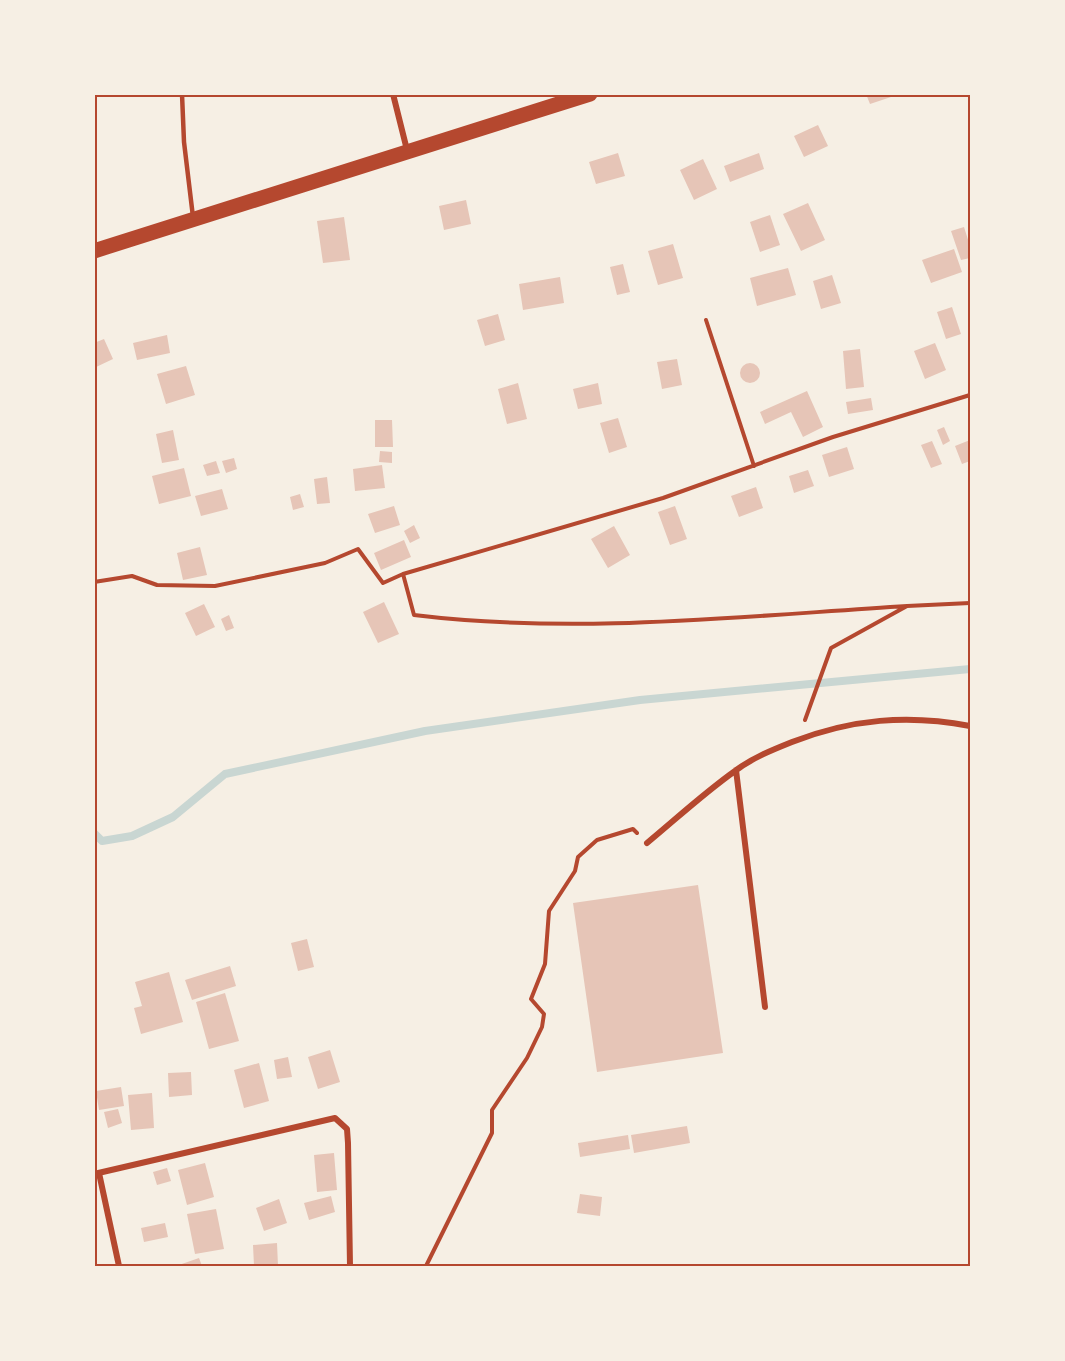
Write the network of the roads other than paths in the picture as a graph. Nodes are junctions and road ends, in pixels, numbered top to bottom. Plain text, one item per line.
1 (182, 94) edge
2 (393, 94) edge
3 (590, 94) edge
4 (407, 150) junction
5 (193, 219) junction
6 (94, 250) edge
7 (970, 726) edge
8 (736, 770) junction
9 (647, 843) road end
10 (765, 1007) dead end
11 (97, 1173) edge
12 (119, 1266) edge
13 (350, 1266) edge

1 - 5 lane
2 - 4 street
3 - 4 main road
4 - 5 main road
5 - 6 main road
7 - 8 street
8 - 9 street
8 - 10 street
11 - 12 street
11 - 13 street

